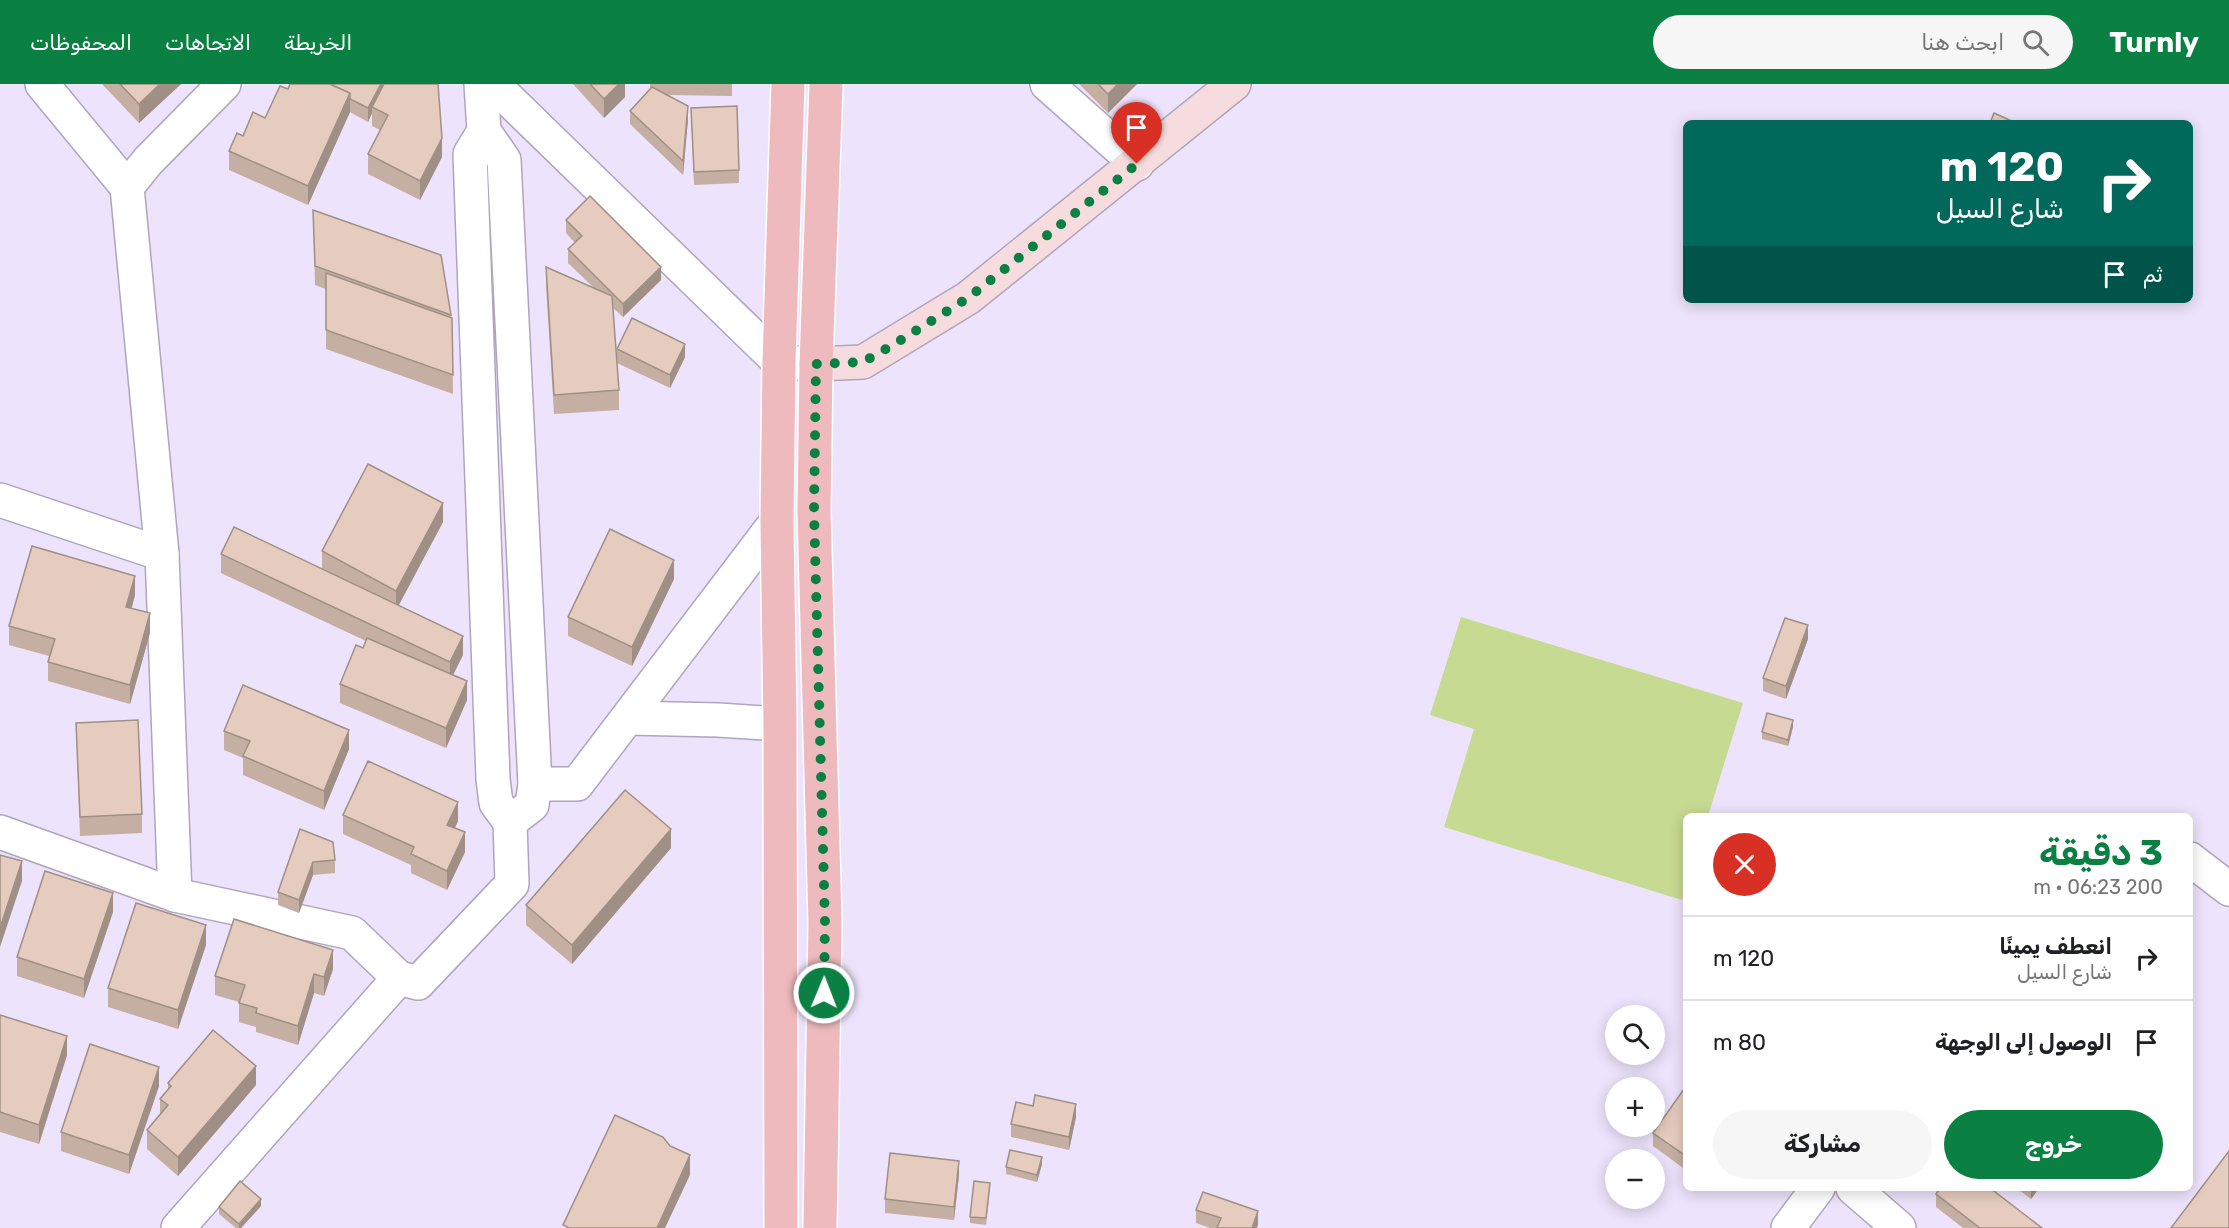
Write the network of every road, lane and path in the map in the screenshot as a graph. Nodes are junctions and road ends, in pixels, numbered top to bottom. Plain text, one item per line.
1 (42, 84) edge
2 (224, 84) edge
3 (481, 84) edge
4 (493, 84) edge
5 (788, 84) edge
6 (826, 84) edge
7 (1047, 84) edge
8 (1234, 84) edge
9 (484, 131) junction
10 (1137, 164) junction
11 (128, 187) junction
12 (778, 362) junction
13 (816, 364) junction
14 (0, 500) edge
15 (777, 521) junction
16 (162, 554) junction
17 (628, 718) junction
18 (780, 724) junction
19 (535, 784) junction
20 (510, 822) junction
21 (0, 832) edge
22 (2193, 861) edge
23 (2229, 889) edge
24 (175, 895) junction
25 (399, 978) junction
26 (1816, 1191) edge
27 (1856, 1191) edge
28 (178, 1228) edge
29 (781, 1228) edge
30 (820, 1228) edge
31 (1788, 1228) edge
32 (1899, 1228) edge

1 - 11 street
2 - 11 street
3 - 9 street
4 - 12 street
5 - 12 main road
6 - 13 main road
7 - 10 street
8 - 10 street
9 - 19 street
9 - 20 street
10 - 13 street
11 - 16 street
12 - 13 street
12 - 15 main road
13 - 30 main road
14 - 16 street
15 - 17 street
15 - 18 main road
16 - 24 street
17 - 18 street
17 - 19 street
18 - 29 main road
19 - 20 street
20 - 25 street
21 - 24 street
22 - 23 street
24 - 25 street
25 - 28 street
26 - 31 street
27 - 32 street

